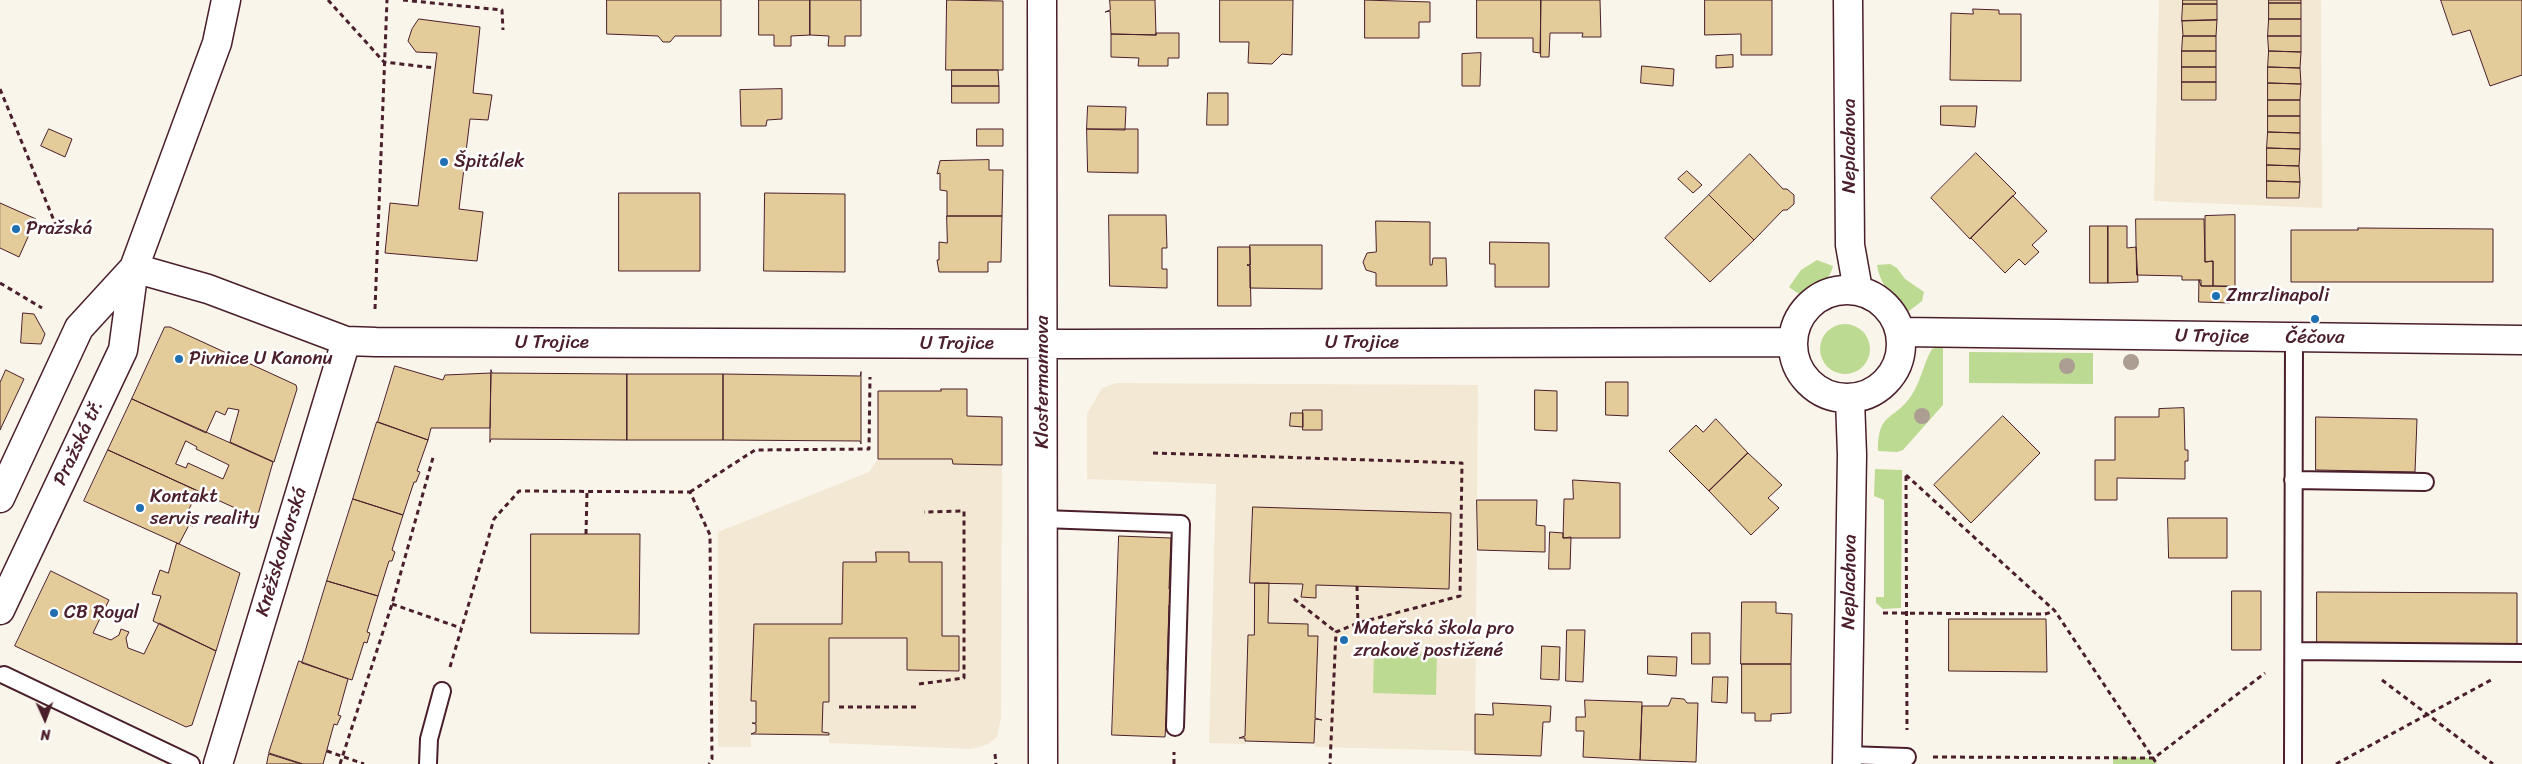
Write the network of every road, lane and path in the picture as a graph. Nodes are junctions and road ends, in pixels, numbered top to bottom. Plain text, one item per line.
1 (226, 0) edge
2 (328, 0) edge
3 (387, 0) edge
4 (404, 0) edge
5 (1042, 0) edge
6 (1848, 0) edge
7 (503, 30) dead end
8 (384, 62) junction
9 (435, 68) dead end
10 (0, 88) edge
11 (57, 228) dead end
12 (134, 268) junction
13 (0, 283) edge
14 (1858, 290) junction
15 (42, 308) dead end
16 (374, 309) dead end
17 (1902, 332) junction
18 (2294, 339) junction
19 (2522, 340) edge
20 (346, 341) junction
21 (1792, 342) junction
22 (1042, 344) junction
23 (870, 386) dead end
24 (1850, 399) junction
25 (1153, 453) dead end
26 (434, 454) dead end
27 (2294, 480) junction
28 (2426, 482) dead end
29 (587, 492) junction
30 (690, 492) junction
31 (0, 498) edge
32 (924, 512) dead end
33 (1043, 519) junction
34 (586, 534) dead end
35 (1357, 586) dead end
36 (1294, 599) dead end
37 (392, 604) junction
38 (0, 610) edge
39 (2055, 611) junction
40 (1907, 612) junction
41 (1850, 613) junction
42 (1358, 623) junction
43 (461, 628) junction
44 (1336, 632) junction
45 (2294, 651) junction
46 (2344, 651) junction
47 (2522, 653) edge
48 (4, 675) dead end
49 (2496, 677) dead end
50 (918, 684) dead end
51 (442, 691) joint
52 (839, 707) dead end
53 (918, 707) dead end
54 (2428, 715) junction
55 (1175, 727) dead end
56 (327, 752) dead end
57 (996, 754) dead end
58 (343, 757) junction
59 (1907, 757) junction
60 (2154, 758) junction
61 (1847, 760) edge
62 (192, 764) edge
63 (218, 764) edge
64 (340, 764) edge
65 (364, 764) edge
66 (428, 764) edge
67 (709, 764) edge
68 (996, 764) edge
69 (1043, 764) edge
70 (1330, 764) edge
71 (2157, 764) edge
72 (2293, 764) edge
73 (2336, 764) edge
74 (2493, 764) edge

1 - 12 street, Pražská tř.
2 - 8 path
3 - 8 path
4 - 7 path
5 - 22 street, Klostermannova
6 - 14 street, Neplachova
8 - 9 path
8 - 16 path
10 - 11 path
12 - 20 street, U Trojice
12 - 31 street, Pražská tř.
12 - 38 street, Pražská tř.
13 - 15 path
14 - 17 street
14 - 21 street
17 - 18 street, U Trojice
17 - 24 street
18 - 19 street, U Trojice
18 - 27 lane
20 - 22 street, U Trojice
20 - 63 street, Kněžskodvorská
21 - 22 street, U Trojice
21 - 24 street
22 - 33 street, Klostermannova
23 - 30 path
24 - 41 street, Neplachova
25 - 42 path
26 - 37 path
27 - 28 lane
27 - 45 lane
29 - 30 path
29 - 34 path
29 - 43 path
30 - 67 path
32 - 50 path
33 - 55 lane
33 - 69 street, Klostermannova
35 - 42 path
36 - 44 path
37 - 43 path
37 - 58 path
39 - 40 path
39 - 40 path
39 - 60 path
40 - 41 path
40 - 59 path
41 - 61 street, Neplachova
42 - 44 path
43 - 51 path
44 - 70 path
45 - 46 lane
45 - 60 path
45 - 72 lane
46 - 47 lane
46 - 54 path
48 - 62 lane
49 - 54 path
51 - 66 lane
52 - 53 path
54 - 73 path
54 - 74 path
56 - 58 path
57 - 68 path
58 - 64 path
58 - 65 path
59 - 60 path
59 - 61 lane
60 - 71 path

